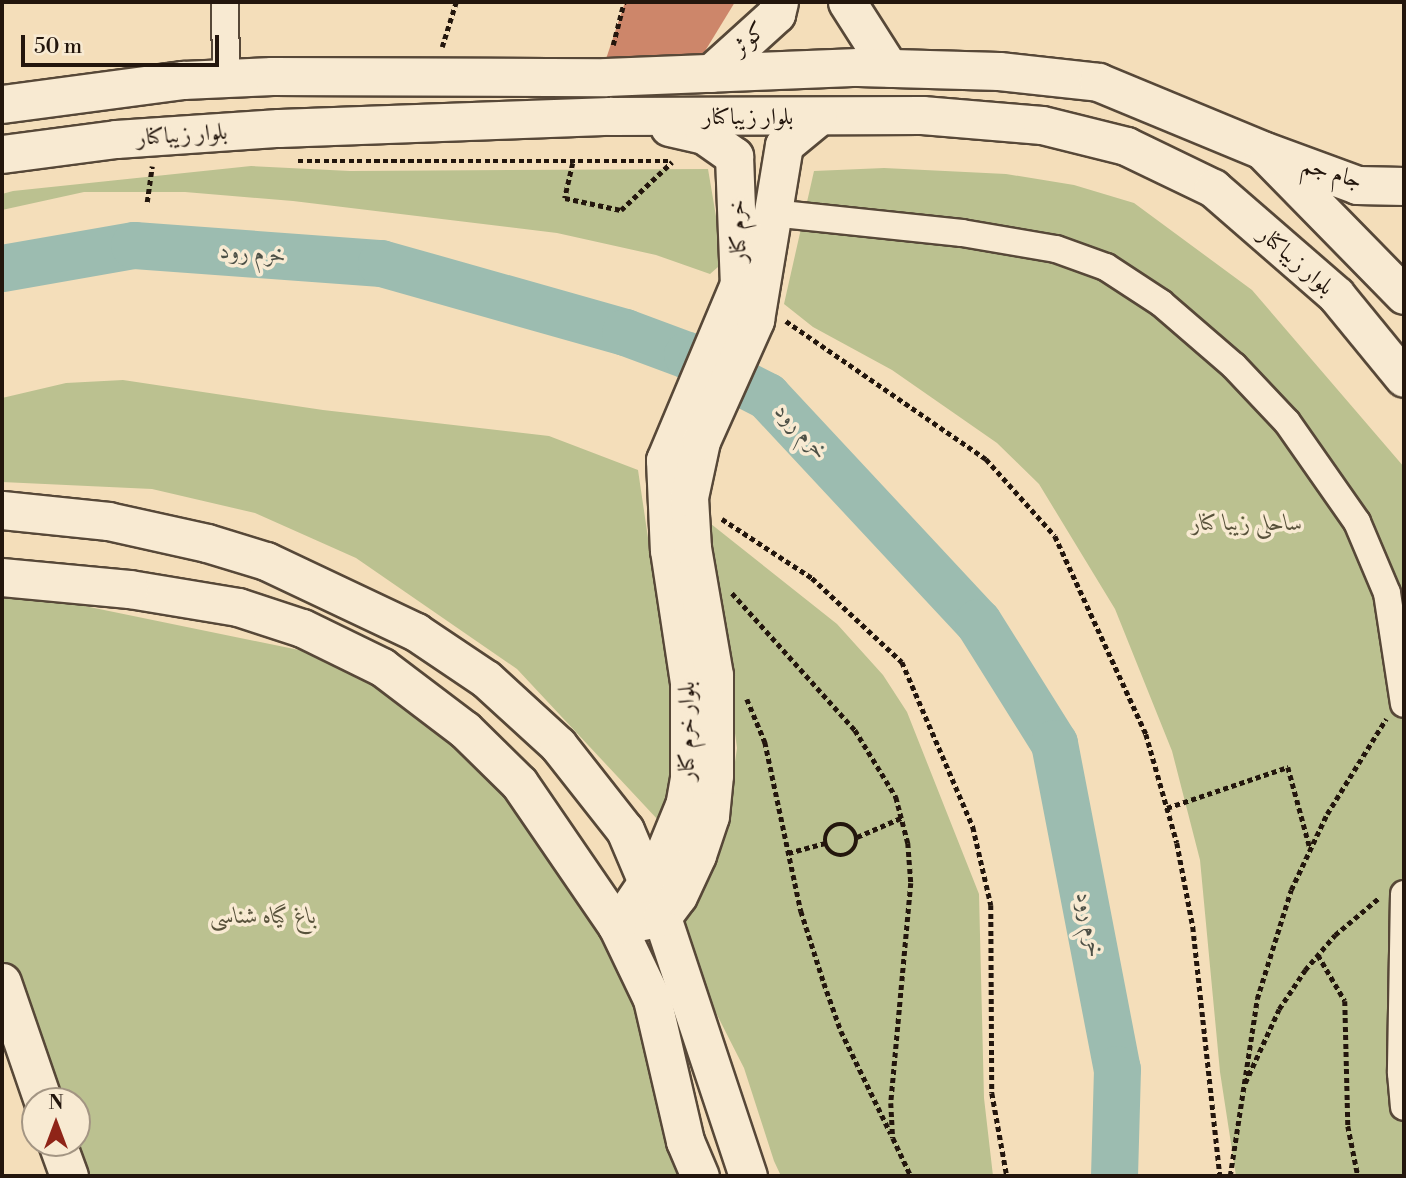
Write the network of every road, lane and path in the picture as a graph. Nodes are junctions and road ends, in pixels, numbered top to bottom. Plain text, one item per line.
1 (225, 2) edge
2 (624, 2) edge
3 (779, 2) edge
4 (847, 2) edge
5 (889, 68) junction
6 (711, 73) junction
7 (226, 77) junction
8 (606, 77) junction
9 (3, 101) edge
10 (610, 116) junction
11 (818, 117) junction
12 (1262, 149) junction
13 (2, 154) edge
14 (685, 160) dead end
15 (283, 161) dead end
16 (673, 161) junction
17 (573, 163) junction
18 (162, 165) dead end
19 (152, 166) junction
20 (140, 167) dead end
21 (1404, 186) edge
22 (146, 202) dead end
23 (772, 213) junction
24 (1404, 295) edge
25 (748, 310) junction
26 (1404, 378) edge
27 (689, 433) junction
28 (689, 497) junction
29 (2, 510) edge
30 (2, 577) edge
31 (728, 588) dead end
32 (1404, 691) edge
33 (744, 693) dead end
34 (1404, 704) edge
35 (1167, 808) junction
36 (902, 818) junction
37 (857, 837) junction
38 (826, 844) junction
39 (1310, 848) junction
40 (788, 853) junction
41 (1396, 893) edge
42 (654, 901) junction
43 (617, 926) junction
44 (1318, 955) junction
45 (2, 982) edge
46 (38, 1087) edge
47 (1241, 1093) junction
48 (1404, 1107) edge
49 (893, 1138) junction
50 (62, 1157) edge
51 (69, 1176) edge
52 (699, 1176) edge
53 (748, 1176) edge
54 (911, 1176) edge
55 (1007, 1176) edge
56 (1220, 1176) edge
57 (1230, 1176) edge
58 (1358, 1176) edge

1 - 7 street
2 - 8 path
3 - 6 main road, کوثر
4 - 5 main road
5 - 6 main road, بلوار زیباکنار
5 - 12 main road, بلوار زیباکنار
6 - 8 main road, بلوار زیباکنار
7 - 8 main road, بلوار زیباکنار
7 - 9 main road, بلوار زیباکنار
10 - 11 main road, بلوار زیباکنار
10 - 13 main road, بلوار زیباکنار
10 - 25 main road, خرم کنار
11 - 23 main road
11 - 26 main road, بلوار زیباکنار
12 - 21 main road, جام جم
12 - 24 main road, بلوار زیباکنار
14 - 16 path
15 - 17 path
16 - 17 path
16 - 17 path
18 - 19 path
19 - 20 path
19 - 22 path
23 - 25 main road
23 - 32 street
25 - 27 main road, خرم کنار
25 - 35 path
27 - 28 main road, بلوار خرم کنار
27 - 42 main road, بلوار خرم کنار
28 - 42 main road, بلوار خرم کنار
28 - 55 path
29 - 42 main road
30 - 43 main road
31 - 36 path
32 - 34 street
32 - 39 path
33 - 40 path
35 - 39 path
35 - 56 path
36 - 37 path
36 - 49 path
37 - 38 path
37 - 38 path
38 - 40 path
39 - 47 path
40 - 49 path
41 - 44 path
41 - 48 street
42 - 43 main road, بلوار خرم کنار
42 - 53 main road
43 - 52 main road
44 - 47 path
44 - 58 path
45 - 46 main road
47 - 57 path
49 - 54 path
50 - 51 main road

